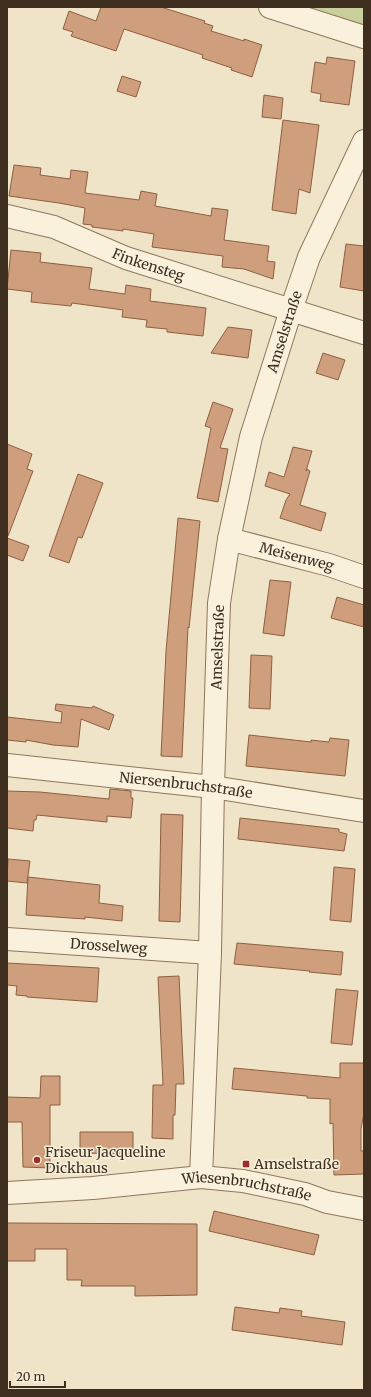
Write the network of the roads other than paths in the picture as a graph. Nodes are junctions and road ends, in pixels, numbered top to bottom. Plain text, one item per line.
1 (270, 7) edge
2 (364, 37) edge
3 (364, 141) edge
4 (7, 216) edge
5 (291, 310) junction
6 (364, 333) edge
7 (229, 539) junction
8 (364, 577) edge
9 (7, 765) edge
10 (213, 787) junction
11 (364, 811) edge
12 (7, 939) edge
13 (210, 953) junction
14 (201, 1178) junction
15 (7, 1193) edge
16 (364, 1209) edge

1 - 2 street
3 - 5 street, Amselstraße
4 - 5 street, Finkensteg
5 - 6 street, Finkensteg
5 - 7 street, Amselstraße
7 - 8 street, Meisenweg
7 - 10 street, Amselstraße
9 - 10 street, Niersenbruchstraße
10 - 11 street, Niersenbruchstraße
10 - 13 street, Amselstraße
12 - 13 street, Drosselweg
13 - 14 street, Amselstraße
14 - 15 street, Wiesenbruchstraße
14 - 16 street, Wiesenbruchstraße

